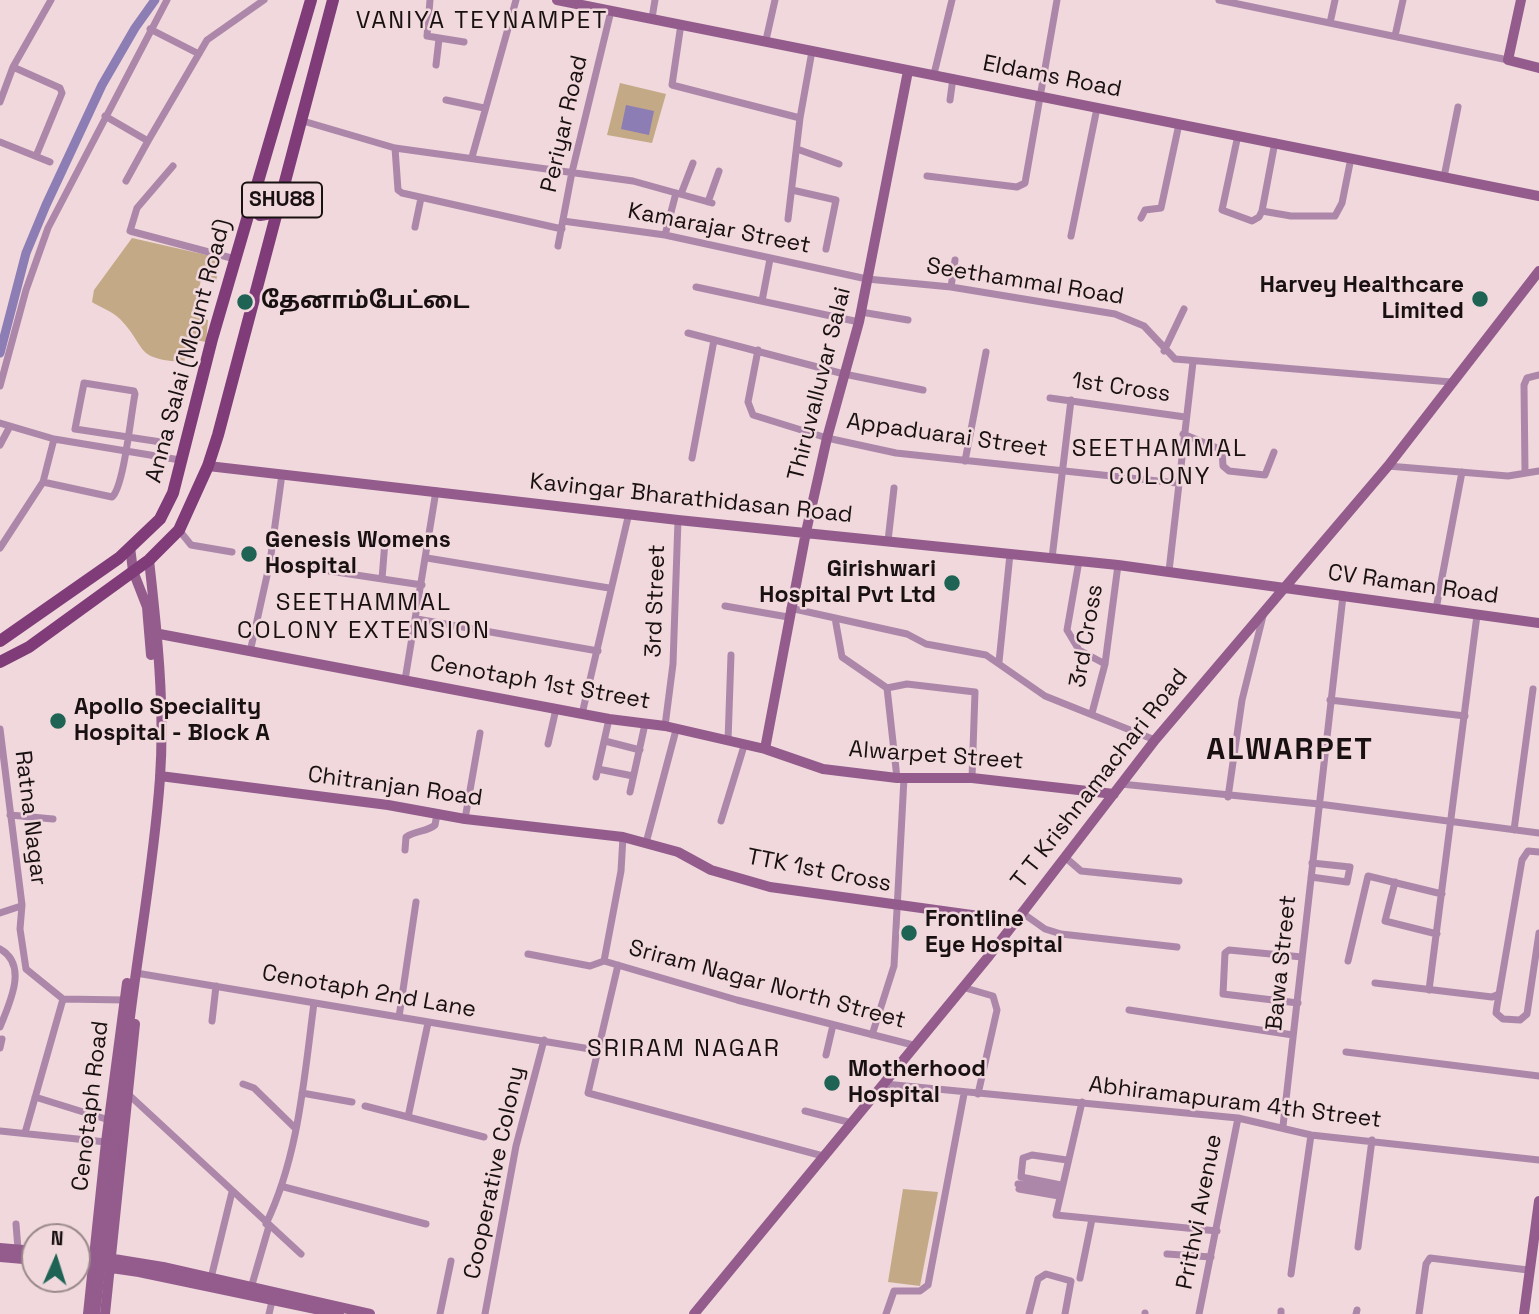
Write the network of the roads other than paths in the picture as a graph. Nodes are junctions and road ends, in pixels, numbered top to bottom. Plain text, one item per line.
1 (51, 0) edge
2 (167, 0) edge
3 (264, 0) edge
4 (311, 0) edge
5 (333, 0) edge
6 (430, 0) edge
7 (516, 0) edge
8 (557, 0) edge
9 (655, 0) edge
10 (775, 0) edge
11 (952, 0) edge
12 (1057, 0) edge
13 (1219, 0) edge
14 (1335, 0) edge
15 (1403, 0) edge
16 (1521, 0) edge
17 (611, 11) junction
18 (652, 18) junction
19 (1330, 23) junction
20 (681, 24) junction
21 (150, 29) junction
22 (1395, 36) junction
23 (439, 38) junction
24 (766, 40) junction
25 (464, 42) dead end
26 (812, 51) junction
27 (199, 54) junction
28 (1508, 60) junction
29 (436, 65) dead end
30 (13, 67) junction
31 (1539, 68) edge
32 (908, 71) junction
33 (934, 74) junction
34 (953, 78) junction
35 (1038, 96) junction
36 (446, 100) dead end
37 (950, 100) dead end
38 (0, 102) edge
39 (1458, 107) dead end
40 (484, 108) junction
41 (1097, 108) junction
42 (105, 116) junction
43 (800, 118) junction
44 (303, 121) junction
45 (1179, 124) junction
46 (1238, 135) junction
47 (148, 141) junction
48 (0, 142) edge
49 (1275, 142) junction
50 (395, 148) junction
51 (797, 149) junction
52 (36, 156) junction
53 (472, 157) junction
54 (1351, 158) junction
55 (50, 162) dead end
56 (693, 163) dead end
57 (839, 164) dead end
58 (173, 166) dead end
59 (719, 171) dead end
60 (572, 172) junction
61 (927, 176) dead end
62 (1444, 177) junction
63 (126, 181) dead end
64 (792, 190) junction
65 (679, 193) junction
66 (1539, 196) edge
67 (421, 198) junction
68 (1262, 211) junction
69 (278, 212) junction
70 (248, 214) junction
71 (1141, 218) dead end
72 (788, 219) dead end
73 (562, 225) junction
74 (415, 227) dead end
75 (275, 229) junction
76 (665, 235) junction
77 (1071, 236) dead end
78 (558, 246) dead end
79 (826, 249) dead end
80 (235, 259) junction
81 (770, 259) junction
82 (955, 260) dead end
83 (1539, 271) edge
84 (867, 279) junction
85 (696, 287) dead end
86 (951, 287) junction
87 (762, 301) junction
88 (1184, 309) dead end
89 (860, 317) junction
90 (908, 320) dead end
91 (688, 333) dead end
92 (714, 340) junction
93 (758, 350) junction
94 (1164, 351) junction
95 (986, 352) dead end
96 (1193, 362) junction
97 (844, 374) junction
98 (1539, 375) edge
99 (1451, 382) junction
100 (0, 386) edge
101 (923, 390) dead end
102 (1050, 398) dead end
103 (1071, 400) junction
104 (1185, 417) junction
105 (0, 423) edge
106 (9, 428) junction
107 (1183, 434) junction
108 (127, 438) junction
109 (827, 438) junction
110 (54, 439) junction
111 (160, 442) dead end
112 (0, 445) edge
113 (124, 452) junction
114 (1274, 452) dead end
115 (692, 458) dead end
116 (180, 460) junction
117 (965, 461) junction
118 (208, 466) junction
119 (1388, 466) junction
120 (1061, 471) junction
121 (1525, 471) junction
122 (1539, 471) edge
123 (1462, 472) junction
124 (282, 474) junction
125 (43, 482) junction
126 (1177, 483) junction
127 (894, 488) dead end
128 (436, 491) junction
129 (629, 513) junction
130 (678, 520) junction
131 (179, 530) junction
132 (806, 532) junction
133 (386, 541) dead end
134 (888, 541) junction
135 (131, 547) junction
136 (0, 548) edge
137 (232, 552) dead end
138 (1010, 554) junction
139 (427, 558) junction
140 (1052, 558) junction
141 (149, 560) junction
142 (1079, 561) junction
143 (270, 562) junction
144 (1118, 565) junction
145 (133, 571) junction
146 (1169, 571) junction
147 (382, 579) junction
148 (422, 585) junction
149 (610, 588) junction
150 (1281, 589) junction
151 (1343, 596) junction
152 (725, 606) dead end
153 (1264, 608) junction
154 (1436, 609) junction
155 (789, 612) junction
156 (1477, 615) junction
157 (835, 618) junction
158 (417, 619) junction
159 (1539, 623) edge
160 (153, 633) junction
161 (0, 641) edge
162 (598, 651) junction
163 (250, 652) junction
164 (732, 655) dead end
165 (0, 662) edge
166 (999, 662) junction
167 (1105, 664) junction
168 (405, 680) junction
169 (887, 688) junction
170 (1533, 689) dead end
171 (1329, 700) junction
172 (556, 709) junction
173 (1092, 713) junction
174 (582, 714) junction
175 (1465, 716) junction
176 (609, 719) junction
177 (645, 724) junction
178 (671, 728) junction
179 (0, 729) edge
180 (480, 733) dead end
181 (1155, 740) junction
182 (605, 741) junction
183 (727, 742) junction
184 (548, 744) dead end
185 (744, 746) junction
186 (765, 749) junction
187 (640, 750) junction
188 (160, 776) junction
189 (633, 776) junction
190 (901, 778) junction
191 (972, 778) junction
192 (1117, 789) junction
193 (630, 792) dead end
194 (1228, 797) junction
195 (1319, 804) junction
196 (437, 814) junction
197 (10, 815) junction
198 (53, 819) dead end
199 (465, 819) junction
200 (1452, 820) junction
201 (721, 821) dead end
202 (1514, 830) junction
203 (1539, 833) edge
204 (623, 836) junction
205 (646, 843) junction
206 (405, 850) dead end
207 (1539, 852) edge
208 (1066, 858) junction
209 (1312, 863) junction
210 (1311, 877) junction
211 (1179, 881) dead end
212 (1395, 882) junction
213 (1442, 894) junction
214 (416, 902) dead end
215 (22, 905) junction
216 (898, 907) junction
217 (0, 913) edge
218 (1018, 917) junction
219 (1539, 933) edge
220 (1437, 934) junction
221 (1177, 947) dead end
222 (0, 949) edge
223 (24, 953) junction
224 (528, 954) dead end
225 (1302, 957) junction
226 (11, 958) junction
227 (604, 961) junction
228 (1348, 961) dead end
229 (137, 964) junction
230 (618, 965) junction
231 (26, 969) junction
232 (15, 975) junction
233 (1375, 982) dead end
234 (216, 986) junction
235 (962, 988) junction
236 (133, 990) junction
237 (1429, 990) junction
238 (1499, 994) junction
239 (63, 999) junction
240 (125, 1000) junction
241 (314, 1003) junction
242 (1298, 1003) junction
243 (1129, 1010) dead end
244 (399, 1017) junction
245 (212, 1021) dead end
246 (428, 1023) junction
247 (833, 1025) junction
248 (0, 1027) edge
249 (872, 1035) junction
250 (1293, 1035) junction
251 (544, 1040) junction
252 (913, 1045) junction
253 (596, 1050) junction
254 (1346, 1052) dead end
255 (826, 1055) dead end
256 (1539, 1076) edge
257 (243, 1084) dead end
258 (885, 1084) junction
259 (127, 1093) junction
260 (302, 1093) junction
261 (964, 1094) junction
262 (978, 1094) junction
263 (35, 1097) junction
264 (352, 1102) dead end
265 (1082, 1102) junction
266 (365, 1106) dead end
267 (805, 1111) dead end
268 (408, 1117) junction
269 (1238, 1118) junction
270 (109, 1120) junction
271 (852, 1123) junction
272 (1283, 1126) junction
273 (296, 1129) junction
274 (0, 1130) edge
275 (25, 1133) junction
276 (1311, 1135) junction
277 (484, 1138) dead end
278 (1372, 1140) junction
279 (106, 1142) junction
280 (823, 1156) junction
281 (1068, 1160) junction
282 (1539, 1160) edge
283 (284, 1187) junction
284 (1018, 1187) dead end
285 (1060, 1190) junction
286 (232, 1192) junction
287 (1539, 1201) edge
288 (1092, 1219) junction
289 (16, 1224) dead end
290 (426, 1224) dead end
291 (268, 1225) junction
292 (1217, 1231) junction
293 (1537, 1232) edge
294 (1358, 1247) dead end
295 (0, 1248) edge
296 (18, 1250) junction
297 (21, 1250) edge
298 (301, 1254) dead end
299 (1167, 1254) dead end
300 (1211, 1257) junction
301 (0, 1258) edge
302 (21, 1259) edge
303 (91, 1259) edge
304 (94, 1260) junction
305 (91, 1261) edge
306 (109, 1261) junction
307 (452, 1261) dead end
308 (1528, 1270) junction
309 (1291, 1274) dead end
310 (211, 1278) junction
311 (1080, 1278) dead end
312 (251, 1289) junction
313 (272, 1301) junction
314 (88, 1314) edge
315 (95, 1314) edge
316 (105, 1314) edge
317 (269, 1314) edge
318 (339, 1314) edge
319 (370, 1314) edge
320 (440, 1314) edge
321 (485, 1314) edge
322 (694, 1314) edge
323 (886, 1314) edge
324 (1029, 1314) edge
325 (1065, 1314) edge
326 (1199, 1314) edge
327 (1419, 1314) edge
328 (1524, 1314) edge

1 - 30 street
2 - 21 street
3 - 27 street
4 - 70 main road, Anna Salai (Mount Road) / SHU88
5 - 44 main road, Anna Salai (Mount Road) / SHU88
6 - 23 street
7 - 40 street
8 - 17 main road, Eldams Road
9 - 18 street
10 - 24 street
11 - 33 street
12 - 35 street
13 - 19 street
14 - 19 street
15 - 22 street
16 - 28 main road
17 - 18 main road, Eldams Road
17 - 60 street, Periyar Road
18 - 20 main road, Eldams Road
19 - 22 street
20 - 24 main road, Eldams Road
20 - 43 street
21 - 27 street
21 - 42 street
22 - 28 street
23 - 25 street
23 - 29 street
24 - 26 main road, Eldams Road
26 - 32 main road, Eldams Road
26 - 43 street
27 - 47 street
28 - 31 main road
30 - 38 street
30 - 52 street
32 - 33 main road, Eldams Road
32 - 84 main road, Thiruvalluvar Salai
33 - 34 main road, Eldams Road
34 - 35 main road, Eldams Road
34 - 37 street
35 - 41 main road, Eldams Road
35 - 61 street
36 - 40 street
39 - 62 street
40 - 53 street
41 - 45 main road, Eldams Road
41 - 77 street
42 - 47 street
42 - 100 street
43 - 51 street
44 - 50 street, Kamarajar Street
44 - 69 main road, Anna Salai (Mount Road) / SHU88
45 - 46 main road, Eldams Road
45 - 71 street
46 - 49 main road, Eldams Road
46 - 68 street
47 - 63 street
48 - 52 street
49 - 54 main road, Eldams Road
49 - 68 street
50 - 53 street, Kamarajar Street
50 - 67 street, Kamarajar Street
51 - 57 street
51 - 64 street
52 - 55 street
53 - 60 street, Kamarajar Street
54 - 62 main road, Eldams Road
54 - 68 street
56 - 65 street
58 - 80 street
59 - 65 street, Kamarajar Street
60 - 65 street, Kamarajar Street
60 - 73 street, Periyar Road
62 - 66 main road, Eldams Road
64 - 72 street
64 - 79 street
65 - 76 street
67 - 73 street, Kamarajar Street
67 - 74 street
69 - 70 main road
69 - 75 main road, Anna Salai (Mount Road) / SHU88
70 - 75 main road
70 - 80 main road, Anna Salai (Mount Road) / SHU88
73 - 76 street, Kamarajar Street
73 - 78 street, Periyar Road
75 - 118 main road, Anna Salai (Mount Road) / SHU88
76 - 81 street, Kamarajar Street
80 - 116 main road, Anna Salai (Mount Road) / SHU88
81 - 84 street, Kamarajar Street
81 - 87 street
82 - 86 street
83 - 99 main road, T T Krishnamachari Road
84 - 86 street, Seethammal Road
84 - 89 main road, Thiruvalluvar Salai
85 - 87 street
86 - 94 street, Seethammal Road
87 - 89 street
88 - 94 street
89 - 90 street
89 - 97 main road, Thiruvalluvar Salai
91 - 92 street
92 - 93 street
92 - 115 street
93 - 97 street
93 - 109 street, Appaduarai Street
94 - 96 street, Seethammal Road
95 - 117 street
96 - 99 street, Seethammal Road
96 - 104 street
97 - 101 street
97 - 109 main road, Thiruvalluvar Salai
98 - 121 street
99 - 119 main road, T T Krishnamachari Road
102 - 103 street, 1st Cross
103 - 104 street, 1st Cross
103 - 120 street
104 - 107 street
105 - 106 street
106 - 110 street
106 - 112 street
107 - 114 street
107 - 126 street
108 - 108 street
108 - 111 street
108 - 113 street
109 - 117 street, Appaduarai Street
109 - 132 main road, Thiruvalluvar Salai
110 - 113 street
110 - 125 street
113 - 116 street
113 - 125 street
116 - 135 main road, Anna Salai (Mount Road) / SHU88
117 - 120 street, Appaduarai Street
118 - 124 main road, Kavingar Bharathidasan Road
118 - 131 main road, Anna Salai (Mount Road) / SHU88
119 - 123 street
119 - 150 main road, T T Krishnamachari Road
120 - 126 street, Appaduarai Street
120 - 140 street
121 - 122 street
121 - 123 street
123 - 154 street
124 - 128 main road, Kavingar Bharathidasan Road
124 - 143 street
125 - 136 street
126 - 146 street
127 - 134 street
128 - 129 main road, Kavingar Bharathidasan Road
128 - 139 street
129 - 130 main road, Kavingar Bharathidasan Road
129 - 149 street
130 - 132 main road, Kavingar Bharathidasan Road
130 - 178 street, 3rd Street
131 - 137 street
131 - 141 main road, Anna Salai (Mount Road) / SHU88
132 - 134 main road, Kavingar Bharathidasan Road
132 - 155 main road, Thiruvalluvar Salai
133 - 147 street
134 - 138 main road, Kavingar Bharathidasan Road
135 - 145 main road, Cenotaph Road
135 - 161 main road, Anna Salai (Mount Road) / SHU88
138 - 140 main road, Kavingar Bharathidasan Road
138 - 166 street
139 - 148 street
139 - 149 street
140 - 142 main road, Kavingar Bharathidasan Road
141 - 145 main road, Anna Salai (Mount Road) / SHU88
141 - 160 main road, Cenotaph Road
142 - 144 main road, Kavingar Bharathidasan Road
142 - 167 street
143 - 147 street
143 - 163 street
144 - 146 main road, Kavingar Bharathidasan Road
144 - 167 street, 3rd Cross
145 - 160 main road, Cenotaph Road
145 - 165 main road, Anna Salai (Mount Road) / SHU88
146 - 150 main road, CV Raman Road
147 - 148 street
148 - 158 street
149 - 162 street
150 - 151 main road, CV Raman Road
150 - 153 main road, T T Krishnamachari Road
151 - 154 main road, CV Raman Road
151 - 171 street, Bawa Street
152 - 155 street
153 - 181 main road, T T Krishnamachari Road
153 - 194 street
154 - 156 main road, CV Raman Road
155 - 157 street
155 - 186 main road, Thiruvalluvar Salai
156 - 159 main road, CV Raman Road
156 - 175 street
157 - 166 street
157 - 169 street
158 - 162 street
158 - 168 street
160 - 163 main road, Cenotaph 1st Street
160 - 188 main road, Cenotaph Road
160 - 229 main road, Cenotaph Road
162 - 174 street
163 - 168 main road, Cenotaph 1st Street
164 - 183 street
166 - 173 street
167 - 173 street, 3rd Cross
168 - 172 main road, Cenotaph 1st Street
169 - 190 street
169 - 191 street
170 - 202 street
171 - 175 street
171 - 195 street, Bawa Street
172 - 174 main road, Cenotaph 1st Street
172 - 184 street
173 - 181 street
174 - 176 main road, Cenotaph 1st Street
175 - 200 street
176 - 177 main road, Cenotaph 1st Street
176 - 182 street
177 - 178 main road, Cenotaph 1st Street
177 - 187 street
178 - 183 main road, Alwarpet Street
178 - 205 street, 3rd Street
179 - 197 street, Ratna Nagar
180 - 199 street
181 - 192 main road, T T Krishnamachari Road
182 - 187 street
182 - 189 street
183 - 185 main road, Alwarpet Street
185 - 186 main road, Alwarpet Street
185 - 201 street
186 - 190 main road, Alwarpet Street
187 - 189 street
188 - 196 main road, Chitranjan Road
188 - 229 main road, Cenotaph Road
189 - 193 street
190 - 191 main road, Alwarpet Street
190 - 216 street
191 - 192 main road, Alwarpet Street
192 - 194 street
192 - 208 main road, T T Krishnamachari Road
194 - 195 street
195 - 200 street
195 - 209 street, Bawa Street
196 - 199 main road, Chitranjan Road
196 - 206 street
197 - 198 street
197 - 215 street, Ratna Nagar
199 - 204 main road, Chitranjan Road
200 - 202 street
200 - 213 street
202 - 203 street
204 - 205 main road, TTK 1st Cross
204 - 227 street
205 - 216 main road, TTK 1st Cross
207 - 238 street
208 - 211 street
208 - 218 main road, T T Krishnamachari Road
209 - 210 street, Bawa Street
209 - 210 street
210 - 225 street, Bawa Street
212 - 213 street
212 - 220 street
212 - 228 street
213 - 220 street
214 - 244 street
215 - 217 street
215 - 223 street, Ratna Nagar
216 - 218 main road, TTK 1st Cross
216 - 249 street
218 - 221 street
218 - 235 main road, T T Krishnamachari Road
219 - 238 street
220 - 237 street
222 - 226 street
223 - 226 street
223 - 231 street, Ratna Nagar
224 - 227 street, Sriram Nagar North Street
225 - 242 street, Bawa Street
225 - 242 street
226 - 232 street
227 - 230 street, Sriram Nagar North Street
229 - 234 street, Cenotaph 2nd Lane
229 - 236 main road
229 - 240 main road, Cenotaph Road
230 - 247 street, Sriram Nagar North Street
230 - 253 street
231 - 232 street
231 - 239 street
232 - 248 street
233 - 237 street
234 - 241 street, Cenotaph 2nd Lane
234 - 245 street
235 - 252 main road, T T Krishnamachari Road
235 - 262 street
236 - 259 main road, Cenotaph Road
236 - 315 main road, bridge
237 - 238 street
239 - 240 street
239 - 263 street
240 - 270 main road, Cenotaph Road
241 - 244 street, Cenotaph 2nd Lane
241 - 260 street
242 - 250 street, Bawa Street
243 - 250 street
244 - 246 street, Cenotaph 2nd Lane
246 - 251 street, Cenotaph 2nd Lane
246 - 268 street
247 - 249 street, Sriram Nagar North Street
247 - 255 street
249 - 252 street, Sriram Nagar North Street
250 - 272 street, Bawa Street
251 - 253 street, Cenotaph 2nd Lane
251 - 321 street, Cooperative Colony
252 - 258 main road, T T Krishnamachari Road
253 - 280 street
254 - 256 street
257 - 273 street
258 - 261 street, Abhiramapuram 4th Street
258 - 271 main road, T T Krishnamachari Road
259 - 286 street
259 - 306 main road, Cenotaph Road
260 - 264 street
260 - 273 street
261 - 262 street, Abhiramapuram 4th Street
261 - 323 street
262 - 265 street, Abhiramapuram 4th Street
263 - 270 street
263 - 275 street
265 - 269 street, Abhiramapuram 4th Street
265 - 281 street
266 - 268 street
267 - 271 street
268 - 277 street
269 - 272 street, Abhiramapuram 4th Street
269 - 292 street, Prithvi Avenue
270 - 279 main road, Cenotaph Road
271 - 280 main road, T T Krishnamachari Road
272 - 276 street, Abhiramapuram 4th Street
273 - 283 street
274 - 275 street
275 - 279 street
276 - 278 street, Abhiramapuram 4th Street
276 - 309 street
278 - 282 street, Abhiramapuram 4th Street
278 - 294 street
279 - 304 main road, Cenotaph Road
280 - 322 main road, T T Krishnamachari Road
281 - 285 street
281 - 285 street
283 - 290 street
283 - 291 street
284 - 285 street
285 - 288 street
286 - 291 street
286 - 310 street
287 - 293 main road
288 - 292 street
288 - 311 street
289 - 296 street
291 - 298 street
291 - 312 street
292 - 300 street, Prithvi Avenue
293 - 308 main road
295 - 296 main road
296 - 297 main road
299 - 300 street
300 - 326 street, Prithvi Avenue
301 - 302 main road
303 - 304 main road
304 - 305 main road
304 - 306 main road
304 - 306 main road
304 - 314 main road, Cenotaph Road
306 - 310 main road
306 - 313 main road
306 - 316 main road, Cenotaph Road
307 - 320 street
308 - 327 street
308 - 328 main road
310 - 312 main road
312 - 319 main road
313 - 317 street
313 - 318 main road
324 - 325 street

